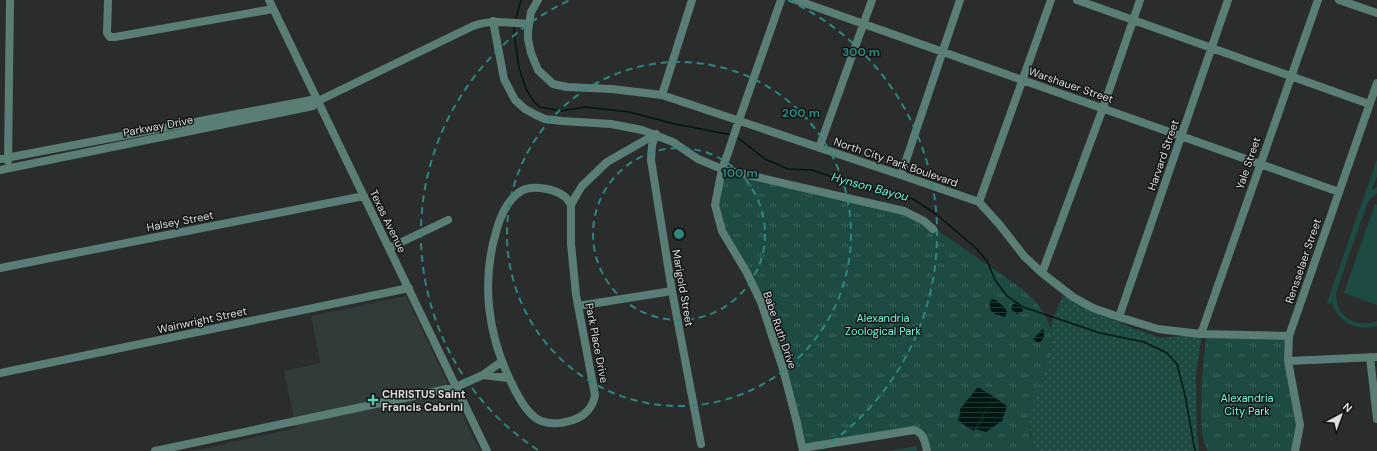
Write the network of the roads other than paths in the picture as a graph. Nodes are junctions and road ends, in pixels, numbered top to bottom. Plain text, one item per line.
1 (10, 0) edge
2 (108, 0) edge
3 (269, 0) edge
4 (538, 0) edge
5 (692, 0) edge
6 (781, 0) edge
7 (796, 0) edge
8 (872, 0) edge
9 (960, 0) edge
10 (1051, 0) edge
11 (1077, 0) edge
12 (1140, 0) edge
13 (1228, 0) edge
14 (1318, 0) edge
15 (1341, 0) edge
16 (273, 9) junction
17 (1377, 13) edge
18 (1133, 20) junction
19 (493, 21) junction
20 (528, 24) junction
21 (864, 24) junction
22 (1211, 48) junction
23 (942, 52) junction
24 (1291, 76) junction
25 (1023, 80) junction
26 (1377, 83) edge
27 (662, 95) junction
28 (318, 101) junction
29 (1369, 104) junction
30 (1103, 108) junction
31 (738, 124) junction
32 (656, 134) junction
33 (1181, 136) junction
34 (819, 148) junction
35 (4, 158) edge
36 (1259, 164) junction
37 (4, 169) edge
38 (722, 169) junction
39 (902, 175) junction
40 (582, 186) junction
41 (1339, 192) junction
42 (558, 193) junction
43 (364, 196) junction
44 (979, 202) junction
45 (571, 205) junction
46 (448, 220) dead end
47 (934, 229) dead end
48 (389, 248) junction
49 (0, 268) edge
50 (1042, 273) junction
51 (408, 288) junction
52 (672, 291) junction
53 (578, 306) junction
54 (1119, 317) junction
55 (1201, 334) junction
56 (1289, 336) junction
57 (1373, 357) edge
58 (1288, 361) junction
59 (501, 362) junction
60 (0, 373) edge
61 (483, 375) junction
62 (508, 378) junction
63 (456, 387) junction
64 (1377, 419) edge
65 (700, 444) dead end
66 (803, 449) edge
67 (155, 451) edge
68 (487, 451) edge
69 (927, 451) edge
70 (1295, 451) edge

1 - 35 street
2 - 16 street
3 - 16 street, Texas Avenue
4 - 20 street, North City Park Boulevard
5 - 27 street
6 - 31 street, Babe Ruth Drive
7 - 21 street, Warshauer Street
8 - 21 street
9 - 23 street
10 - 25 street
11 - 18 street
12 - 18 street
13 - 22 street, Harvard Street
14 - 24 street, Yale Street
15 - 17 street
16 - 28 street, Texas Avenue
18 - 22 street
18 - 30 street
19 - 20 street, Parkway Drive
19 - 28 street, Parkway Drive
19 - 32 street
20 - 27 street, North City Park Boulevard
21 - 23 street, Warshauer Street
21 - 34 street
22 - 24 street
22 - 33 street, Harvard Street
23 - 25 street, Warshauer Street
23 - 39 street
24 - 29 street
24 - 36 street, Yale Street
25 - 30 street, Warshauer Street
25 - 44 street
26 - 29 street, Rensselaer Street
27 - 31 street, North City Park Boulevard
28 - 35 street, Parkway Drive
28 - 37 street, Parkway Drive
28 - 43 street, Texas Avenue
29 - 41 street, Rensselaer Street
30 - 33 street, Warshauer Street
30 - 50 street
31 - 34 street, North City Park Boulevard
31 - 38 street, Babe Ruth Drive
32 - 38 street
32 - 40 street
32 - 52 street, Marigold Street
33 - 36 street, Warshauer Street
33 - 54 street, Harvard Street
34 - 39 street, North City Park Boulevard
35 - 37 street
36 - 41 street, Warshauer Street
36 - 55 street, Yale Street
38 - 47 street
38 - 66 street, Babe Ruth Drive
39 - 44 street, North City Park Boulevard
40 - 42 street
40 - 45 street
41 - 56 street, Rensselaer Street
42 - 45 street
42 - 59 street, Park Place Drive
43 - 48 street, Texas Avenue
43 - 49 street, Halsey Street
44 - 50 street, North City Park Boulevard
45 - 53 street, Park Place Drive
46 - 48 street
48 - 51 street, Texas Avenue
50 - 54 street, North City Park Boulevard
51 - 60 street, Wainwright Street
51 - 63 street, Texas Avenue
52 - 53 street
52 - 65 street, Marigold Street
53 - 62 street, Park Place Drive
54 - 55 street, North City Park Boulevard
55 - 56 street, North City Park Boulevard
56 - 58 street, Rensselaer Street
57 - 58 street
57 - 64 street
58 - 70 street, Rensselaer Street
59 - 61 street
59 - 62 street, Park Place Drive
61 - 62 street
61 - 63 street
63 - 67 street
63 - 68 street, Texas Avenue
66 - 69 street

